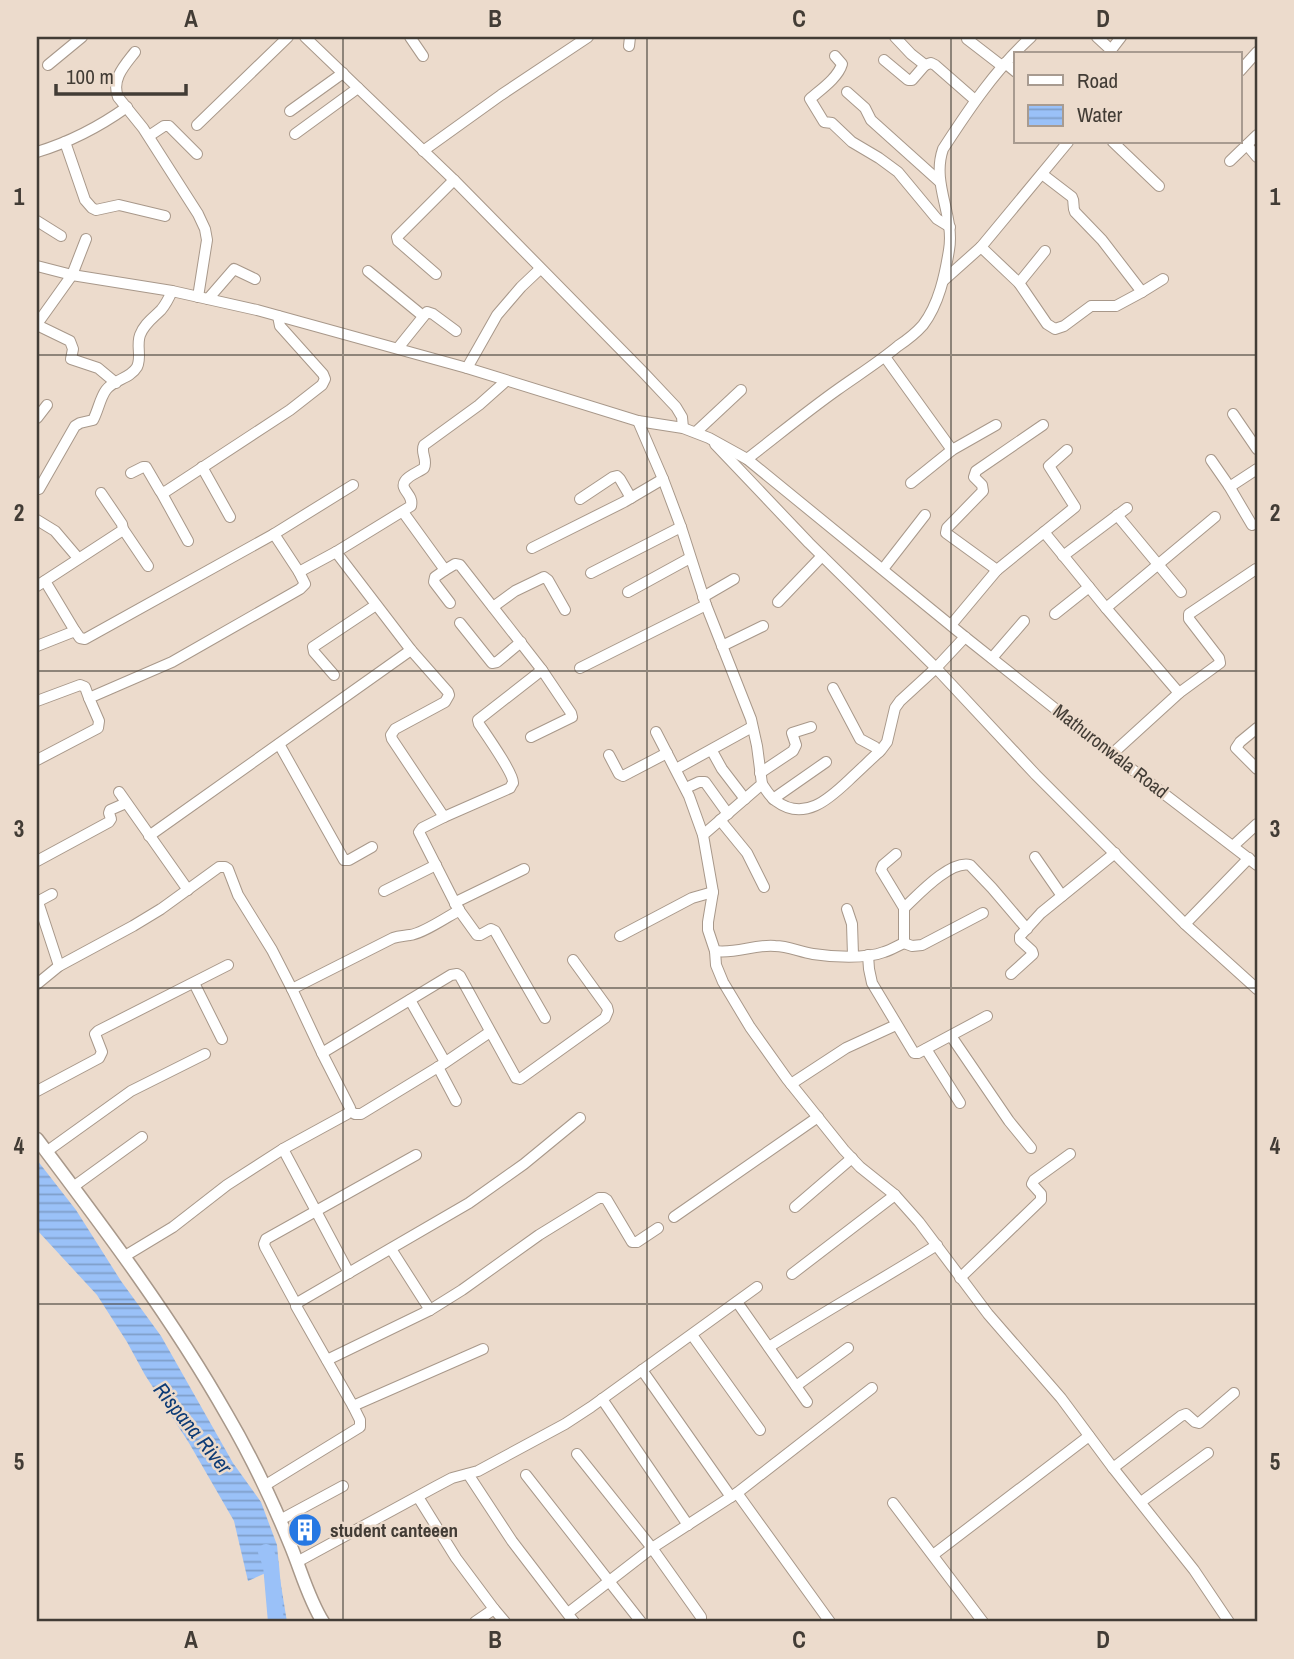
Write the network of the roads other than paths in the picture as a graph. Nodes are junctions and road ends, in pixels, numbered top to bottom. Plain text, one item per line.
1 (82, 37) edge
2 (288, 37) edge
3 (410, 37) edge
4 (588, 37) edge
5 (1031, 37) edge
6 (1097, 37) edge
7 (1121, 37) edge
8 (311, 39) edge
9 (901, 39) edge
10 (967, 39) dead end
11 (135, 52) dead end
12 (1016, 52) edge
13 (1110, 52) edge
14 (1257, 52) edge
15 (1014, 54) edge
16 (423, 56) dead end
17 (835, 56) dead end
18 (884, 60) dead end
19 (48, 65) dead end
20 (925, 65) junction
21 (1003, 65) junction
22 (1242, 69) edge
23 (1014, 71) edge
24 (343, 73) junction
25 (358, 88) junction
26 (847, 92) dead end
27 (975, 100) junction
28 (127, 107) junction
29 (290, 111) dead end
30 (197, 125) dead end
31 (295, 134) dead end
32 (1257, 135) edge
33 (149, 136) junction
34 (65, 142) junction
35 (1066, 144) edge
36 (1115, 144) edge
37 (1247, 145) junction
38 (423, 151) junction
39 (37, 152) edge
40 (197, 154) dead end
41 (1257, 157) edge
42 (1230, 161) dead end
43 (1042, 174) junction
44 (454, 180) junction
45 (940, 182) junction
46 (1159, 186) dead end
47 (165, 216) dead end
48 (37, 221) edge
49 (950, 227) junction
50 (61, 236) dead end
51 (86, 239) dead end
52 (981, 247) junction
53 (1045, 251) dead end
54 (37, 267) edge
55 (540, 270) junction
56 (368, 271) dead end
57 (436, 274) dead end
58 (72, 275) junction
59 (255, 279) dead end
60 (1163, 279) dead end
61 (943, 281) junction
62 (1019, 282) junction
63 (172, 291) junction
64 (1142, 292) junction
65 (203, 298) junction
66 (278, 316) junction
67 (423, 316) junction
68 (37, 325) edge
69 (456, 331) dead end
70 (398, 348) junction
71 (885, 357) junction
72 (467, 368) junction
73 (506, 382) junction
74 (116, 383) junction
75 (741, 390) dead end
76 (47, 405) dead end
77 (1233, 414) dead end
78 (37, 418) edge
79 (638, 421) junction
80 (996, 425) dead end
81 (1043, 425) dead end
82 (683, 428) junction
83 (696, 432) junction
84 (709, 438) junction
85 (1257, 449) edge
86 (952, 450) junction
87 (1067, 450) dead end
88 (747, 458) junction
89 (1211, 460) dead end
90 (202, 467) junction
91 (1257, 469) edge
92 (131, 473) dead end
93 (663, 479) junction
94 (911, 483) dead end
95 (353, 485) dead end
96 (1229, 486) junction
97 (39, 489) dead end
98 (161, 492) junction
99 (101, 493) dead end
100 (631, 498) junction
101 (580, 499) dead end
102 (1127, 508) dead end
103 (403, 512) junction
104 (925, 515) dead end
105 (1117, 515) junction
106 (230, 517) dead end
107 (1215, 517) dead end
108 (37, 520) edge
109 (1252, 525) dead end
110 (681, 527) junction
111 (123, 528) junction
112 (1044, 532) junction
113 (274, 534) junction
114 (188, 541) dead end
115 (532, 548) dead end
116 (335, 552) junction
117 (822, 556) junction
118 (1063, 556) junction
119 (78, 558) junction
120 (690, 558) junction
121 (1158, 565) junction
122 (148, 566) dead end
123 (883, 569) junction
124 (1256, 569) edge
125 (445, 570) junction
126 (997, 570) junction
127 (299, 572) junction
128 (591, 573) dead end
129 (734, 579) dead end
130 (41, 583) edge
131 (1088, 587) junction
132 (628, 592) dead end
133 (1181, 592) dead end
134 (704, 601) junction
135 (778, 602) dead end
136 (450, 603) dead end
137 (376, 606) junction
138 (493, 607) junction
139 (1106, 608) junction
140 (565, 610) dead end
141 (1055, 614) dead end
142 (1024, 621) dead end
143 (460, 623) dead end
144 (951, 625) junction
145 (763, 626) dead end
146 (75, 631) junction
147 (965, 637) junction
148 (521, 642) junction
149 (37, 646) edge
150 (722, 646) junction
151 (411, 650) junction
152 (992, 658) junction
153 (936, 667) junction
154 (580, 668) dead end
155 (542, 670) junction
156 (334, 675) dead end
157 (833, 688) dead end
158 (1179, 693) junction
159 (89, 698) junction
160 (37, 701) edge
161 (752, 727) junction
162 (811, 727) dead end
163 (1257, 728) edge
164 (656, 732) dead end
165 (531, 737) dead end
166 (279, 744) junction
167 (712, 751) junction
168 (879, 752) junction
169 (667, 753) junction
170 (1112, 754) junction
171 (609, 755) dead end
172 (37, 760) edge
173 (826, 762) dead end
174 (676, 769) junction
175 (1257, 769) edge
176 (760, 773) junction
177 (762, 784) junction
178 (686, 788) junction
179 (119, 792) dead end
180 (745, 799) junction
181 (773, 799) junction
182 (126, 803) junction
183 (444, 817) junction
184 (724, 817) junction
185 (1257, 824) edge
186 (703, 835) junction
187 (149, 836) junction
188 (1233, 846) junction
189 (372, 847) dead end
190 (1115, 853) junction
191 (896, 854) dead end
192 (1035, 856) dead end
193 (37, 861) edge
194 (1253, 861) edge
195 (436, 865) junction
196 (524, 869) dead end
197 (764, 887) dead end
198 (188, 890) junction
199 (384, 891) dead end
200 (713, 892) junction
201 (52, 894) dead end
202 (1062, 895) junction
203 (457, 906) junction
204 (904, 908) junction
205 (847, 909) dead end
206 (983, 913) dead end
207 (1185, 924) junction
208 (1027, 929) junction
209 (621, 936) dead end
210 (904, 943) junction
211 (715, 951) junction
212 (853, 955) junction
213 (868, 955) junction
214 (573, 960) dead end
215 (228, 965) dead end
216 (59, 966) junction
217 (1011, 974) dead end
218 (194, 982) junction
219 (37, 984) edge
220 (292, 989) junction
221 (1257, 989) edge
222 (410, 1000) junction
223 (988, 1016) dead end
224 (545, 1018) dead end
225 (897, 1025) junction
226 (489, 1032) junction
227 (951, 1036) junction
228 (222, 1038) dead end
229 (926, 1049) junction
230 (322, 1053) junction
231 (205, 1055) dead end
232 (442, 1065) junction
233 (791, 1084) junction
234 (37, 1091) edge
235 (456, 1101) dead end
236 (960, 1103) dead end
237 (350, 1111) junction
238 (818, 1117) junction
239 (580, 1118) dead end
240 (142, 1137) dead end
241 (37, 1139) edge
242 (1031, 1148) dead end
243 (283, 1149) junction
244 (46, 1152) junction
245 (1070, 1154) dead end
246 (416, 1155) dead end
247 (852, 1158) junction
248 (73, 1187) junction
249 (895, 1195) junction
250 (795, 1207) dead end
251 (316, 1211) junction
252 (674, 1217) dead end
253 (659, 1228) dead end
254 (937, 1245) junction
255 (391, 1249) junction
256 (125, 1256) junction
257 (349, 1273) junction
258 (792, 1274) dead end
259 (960, 1278) junction
260 (757, 1287) dead end
261 (737, 1302) junction
262 (296, 1304) junction
263 (430, 1310) junction
264 (692, 1335) junction
265 (769, 1348) junction
266 (848, 1348) dead end
267 (483, 1349) dead end
268 (327, 1360) junction
269 (642, 1370) junction
270 (796, 1386) junction
271 (872, 1388) dead end
272 (1234, 1393) dead end
273 (602, 1399) junction
274 (807, 1402) dead end
275 (353, 1406) junction
276 (760, 1430) dead end
277 (1089, 1436) junction
278 (1208, 1453) dead end
279 (577, 1454) dead end
280 (1113, 1468) junction
281 (468, 1474) junction
282 (526, 1475) dead end
283 (264, 1486) junction
284 (343, 1486) dead end
285 (734, 1495) junction
286 (418, 1497) junction
287 (1141, 1502) junction
288 (893, 1503) dead end
289 (280, 1520) junction
290 (688, 1525) junction
291 (652, 1548) junction
292 (933, 1555) junction
293 (298, 1562) junction
294 (609, 1581) junction
295 (494, 1609) junction
296 (568, 1613) junction
297 (323, 1622) edge
298 (475, 1622) edge
299 (505, 1622) edge
300 (574, 1622) edge
301 (641, 1622) edge
302 (701, 1622) edge
303 (830, 1622) edge
304 (983, 1622) edge
305 (1229, 1622) edge

1 - 19 street
2 - 30 street
3 - 16 street
4 - 38 street
5 - 12 street
6 - 13 street
7 - 13 street
8 - 24 street
9 - 20 street
10 - 21 street
11 - 28 street
14 - 22 street
15 - 21 street
17 - 49 street
18 - 20 street
20 - 27 street
21 - 23 street
21 - 27 street
24 - 25 street
24 - 29 street
25 - 31 street
25 - 38 street
26 - 45 street
27 - 45 street
28 - 33 street
28 - 34 street
32 - 37 street
33 - 40 street
33 - 65 street
34 - 39 street
34 - 47 street
35 - 43 street
36 - 46 street
37 - 41 street
37 - 42 street
38 - 44 street
43 - 52 street
43 - 64 street
44 - 55 street
44 - 57 street
45 - 49 street
48 - 50 street
49 - 61 street
51 - 58 street
52 - 61 street
52 - 62 street
53 - 62 street
54 - 58 street, Mathuronwala Road
55 - 72 street
55 - 82 street
56 - 67 street
58 - 63 street, Mathuronwala Road
58 - 68 street
59 - 65 street
60 - 64 street
61 - 71 street
62 - 64 street
63 - 65 street, Mathuronwala Road
63 - 74 street
65 - 66 street, Mathuronwala Road
66 - 70 street, Mathuronwala Road
66 - 90 street
67 - 69 street
67 - 70 street
68 - 74 street
70 - 72 street, Mathuronwala Road
71 - 86 street
71 - 88 street
72 - 73 street, Mathuronwala Road
73 - 79 street, Mathuronwala Road
73 - 103 street
74 - 97 street
75 - 83 street
76 - 78 street
77 - 85 street
79 - 82 street, Mathuronwala Road
79 - 93 street
80 - 86 street
81 - 126 street
82 - 83 street, Mathuronwala Road
83 - 84 street, Mathuronwala Road
84 - 88 street, Mathuronwala Road
84 - 117 street
86 - 94 street
87 - 112 street
88 - 123 street, Mathuronwala Road
89 - 96 street
90 - 98 street
90 - 106 street
91 - 96 street
92 - 98 street
93 - 100 street
93 - 110 street
95 - 113 street
96 - 109 street
98 - 114 street
99 - 111 street
100 - 101 street
100 - 115 street
102 - 105 street
103 - 116 street
103 - 125 street
104 - 123 street
105 - 118 street
105 - 121 street
107 - 121 street
108 - 119 street
110 - 120 street
110 - 128 street
111 - 119 street
111 - 122 street
112 - 118 street
112 - 126 street
113 - 127 street
113 - 146 street
116 - 127 street
116 - 137 street
117 - 135 street
117 - 153 street
118 - 131 street
119 - 130 street
120 - 132 street
120 - 134 street
121 - 133 street
121 - 139 street
123 - 144 street, Mathuronwala Road
124 - 158 street
125 - 136 street
125 - 138 street
126 - 144 street
127 - 159 street
129 - 134 street
130 - 146 street
131 - 139 street
131 - 141 street
134 - 150 street
134 - 154 street
137 - 151 street
137 - 156 street
138 - 140 street
138 - 148 street
139 - 158 street
142 - 152 street
143 - 148 street
144 - 147 street, Mathuronwala Road
145 - 150 street
146 - 149 street
147 - 152 street, Mathuronwala Road
147 - 153 street
148 - 155 street
150 - 161 street
151 - 166 street
151 - 183 street
152 - 170 street, Mathuronwala Road
153 - 168 street
153 - 190 street
155 - 165 street
155 - 183 street
157 - 168 street
158 - 170 street
159 - 160 street
159 - 172 street
161 - 167 street
161 - 176 street
162 - 176 street
163 - 175 street
164 - 169 street
166 - 187 street
166 - 189 street
167 - 174 street
167 - 180 street
168 - 181 street
169 - 171 street
169 - 174 street
170 - 188 street, Mathuronwala Road
173 - 181 street
174 - 178 street
176 - 177 street
177 - 180 street
177 - 181 street
178 - 184 street
178 - 186 street
179 - 182 street
180 - 184 street
182 - 187 street
182 - 193 street
183 - 195 street
184 - 186 street
184 - 197 street
185 - 188 street
186 - 200 street
187 - 198 street
188 - 194 street, Mathuronwala Road
190 - 202 street
190 - 207 street
191 - 204 street
192 - 202 street
194 - 207 street
195 - 199 street
195 - 203 street
196 - 203 street
198 - 216 street
198 - 220 street
200 - 209 street
200 - 211 street
201 - 216 street
202 - 208 street
203 - 220 street
203 - 224 street
204 - 208 street
204 - 210 street
205 - 212 street
206 - 210 street
207 - 221 street
208 - 217 street
210 - 213 street
211 - 212 street
211 - 233 street
212 - 213 street
213 - 225 street
214 - 226 street
215 - 218 street
216 - 219 street
218 - 228 street
218 - 234 street
220 - 230 street
222 - 226 street
222 - 230 street
222 - 232 street
223 - 227 street
225 - 229 street
225 - 233 street
226 - 232 street
227 - 229 street
227 - 242 street
229 - 236 street
230 - 237 street
231 - 244 street
232 - 235 street
232 - 237 street
233 - 238 street
237 - 243 street
238 - 247 street
238 - 252 street
239 - 255 street
240 - 248 street
241 - 244 main road
243 - 251 street
243 - 256 street
244 - 248 main road
245 - 259 street
246 - 251 street
247 - 249 street
247 - 250 street
248 - 256 main road
249 - 254 street
249 - 258 street
251 - 257 street
251 - 262 street
253 - 263 street
254 - 259 street
254 - 265 street
255 - 257 street
255 - 263 street
256 - 283 main road
257 - 262 street
259 - 277 street
260 - 261 street
261 - 264 street
261 - 265 street
262 - 268 street
263 - 268 street
264 - 269 street
264 - 276 street
265 - 270 street
266 - 270 street
267 - 275 street
268 - 275 street
269 - 273 street
269 - 285 street
270 - 274 street
271 - 285 street
272 - 280 street
273 - 281 street
273 - 290 street
275 - 283 street
277 - 280 street
277 - 292 street
278 - 287 street
279 - 291 street
280 - 287 street
281 - 286 street
281 - 296 street
282 - 294 street
283 - 289 main road
284 - 289 street
285 - 290 street
285 - 303 street
286 - 293 street
286 - 295 street
287 - 305 street
288 - 292 street
289 - 293 main road
290 - 291 street
291 - 294 street
291 - 302 street
292 - 304 street
293 - 297 main road
294 - 296 street
294 - 301 street
295 - 298 street
295 - 299 street
296 - 300 street

